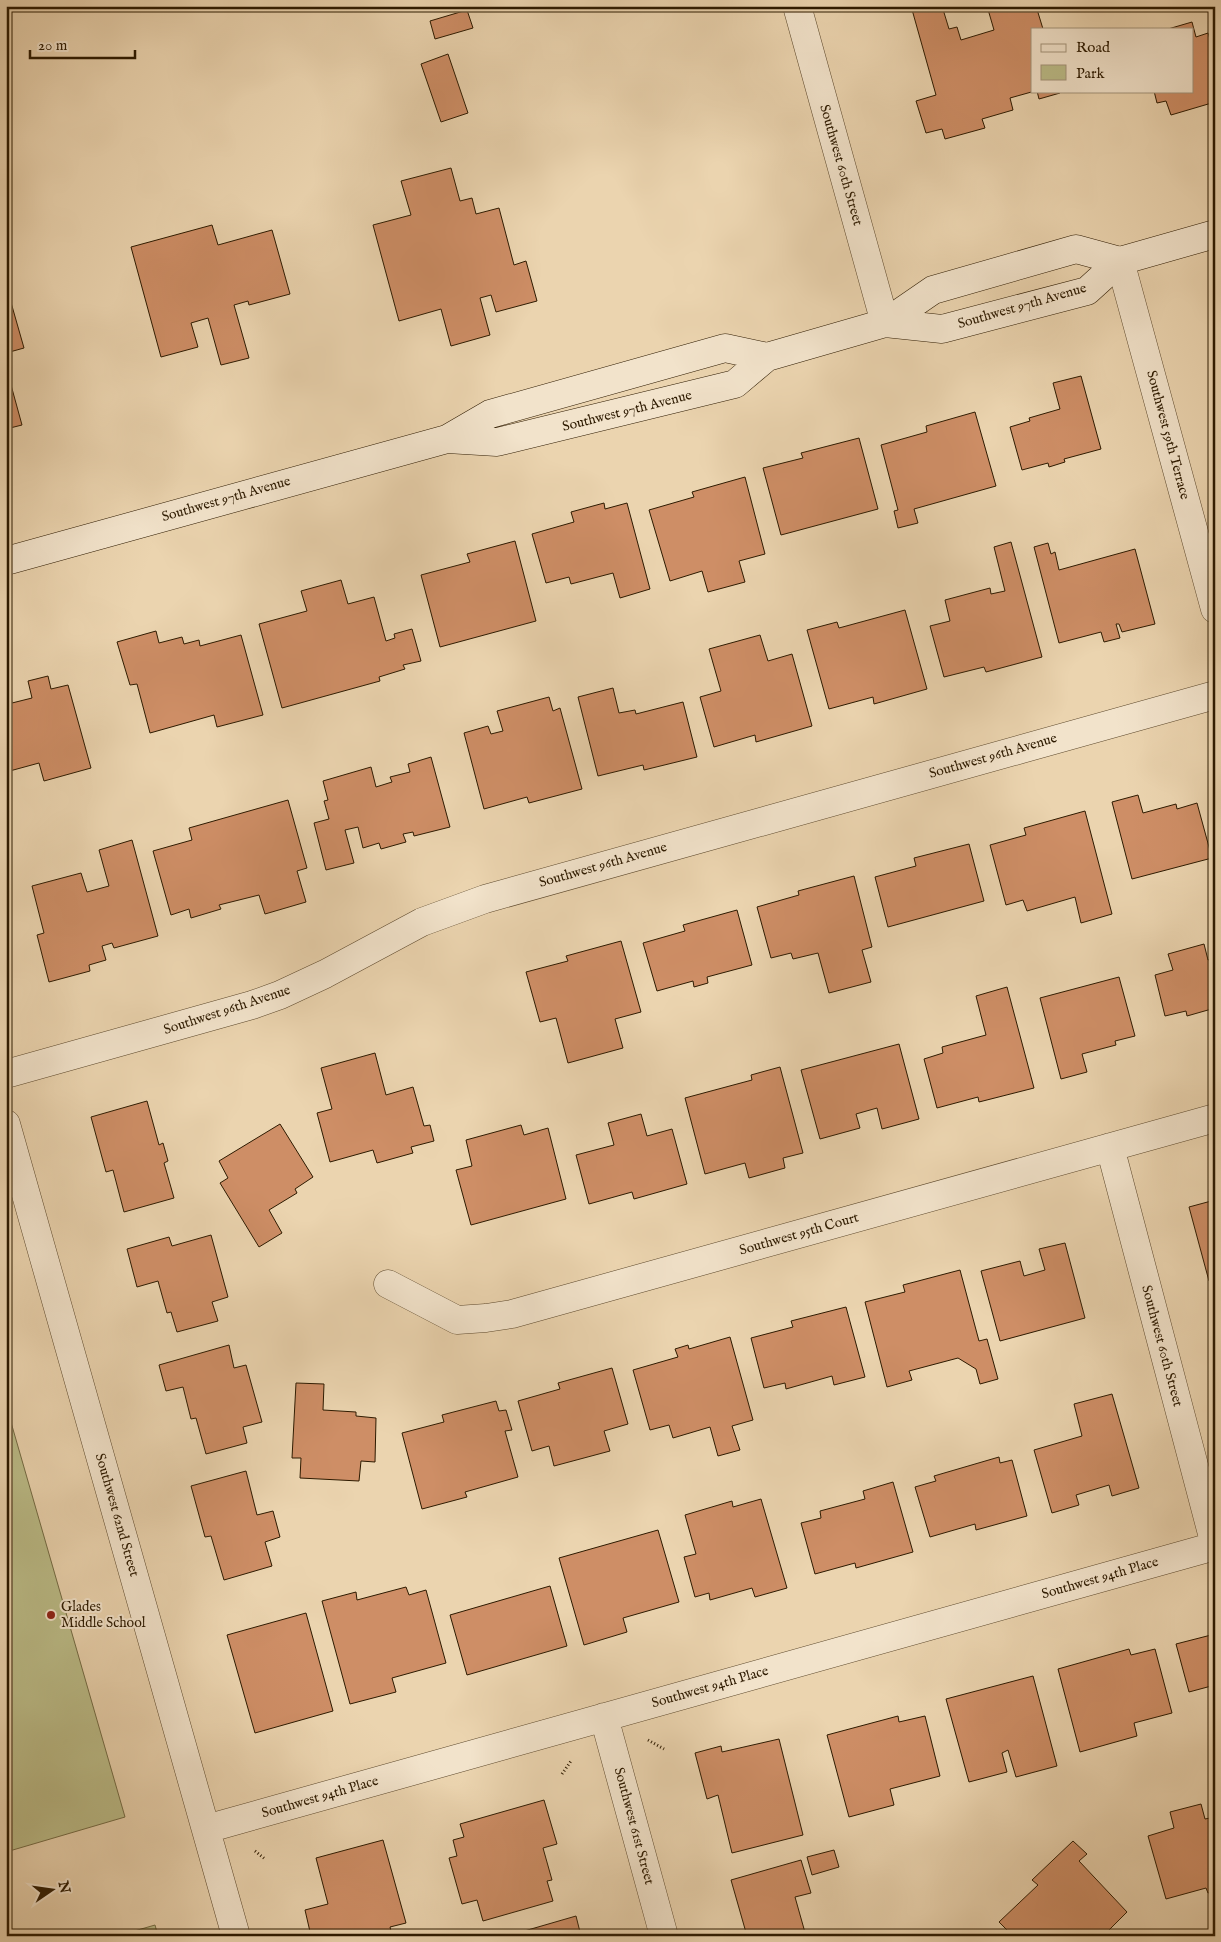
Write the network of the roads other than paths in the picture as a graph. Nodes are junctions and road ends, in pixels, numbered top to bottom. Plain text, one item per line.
1 (797, 6) edge
2 (1215, 234) edge
3 (1120, 261) junction
4 (885, 323) junction
5 (766, 357) junction
6 (447, 439) junction
7 (6, 561) edge
8 (1215, 609) edge
9 (1215, 695) edge
10 (6, 1074) edge
11 (1215, 1118) edge
12 (6, 1124) edge
13 (1110, 1147) junction
14 (388, 1284) dead end
15 (1215, 1546) edge
16 (604, 1717) junction
17 (206, 1830) junction
18 (236, 1936) edge
19 (664, 1936) edge

1 - 4 street, Southwest 60th Street
2 - 3 street, Southwest 97th Avenue
3 - 4 street, Southwest 97th Avenue
3 - 4 street, Southwest 97th Avenue
3 - 8 street, Southwest 59th Terrace
4 - 5 street, Southwest 97th Avenue
5 - 6 street, Southwest 97th Avenue
5 - 6 street, Southwest 97th Avenue
6 - 7 street, Southwest 97th Avenue
9 - 10 street, Southwest 96th Avenue
11 - 13 street, Southwest 95th Court
12 - 17 street, Southwest 62nd Street
13 - 14 street, Southwest 95th Court
13 - 15 street, Southwest 60th Street
15 - 16 street, Southwest 94th Place
16 - 17 street, Southwest 94th Place
16 - 19 street, Southwest 61st Street
17 - 18 street, Southwest 62nd Street

